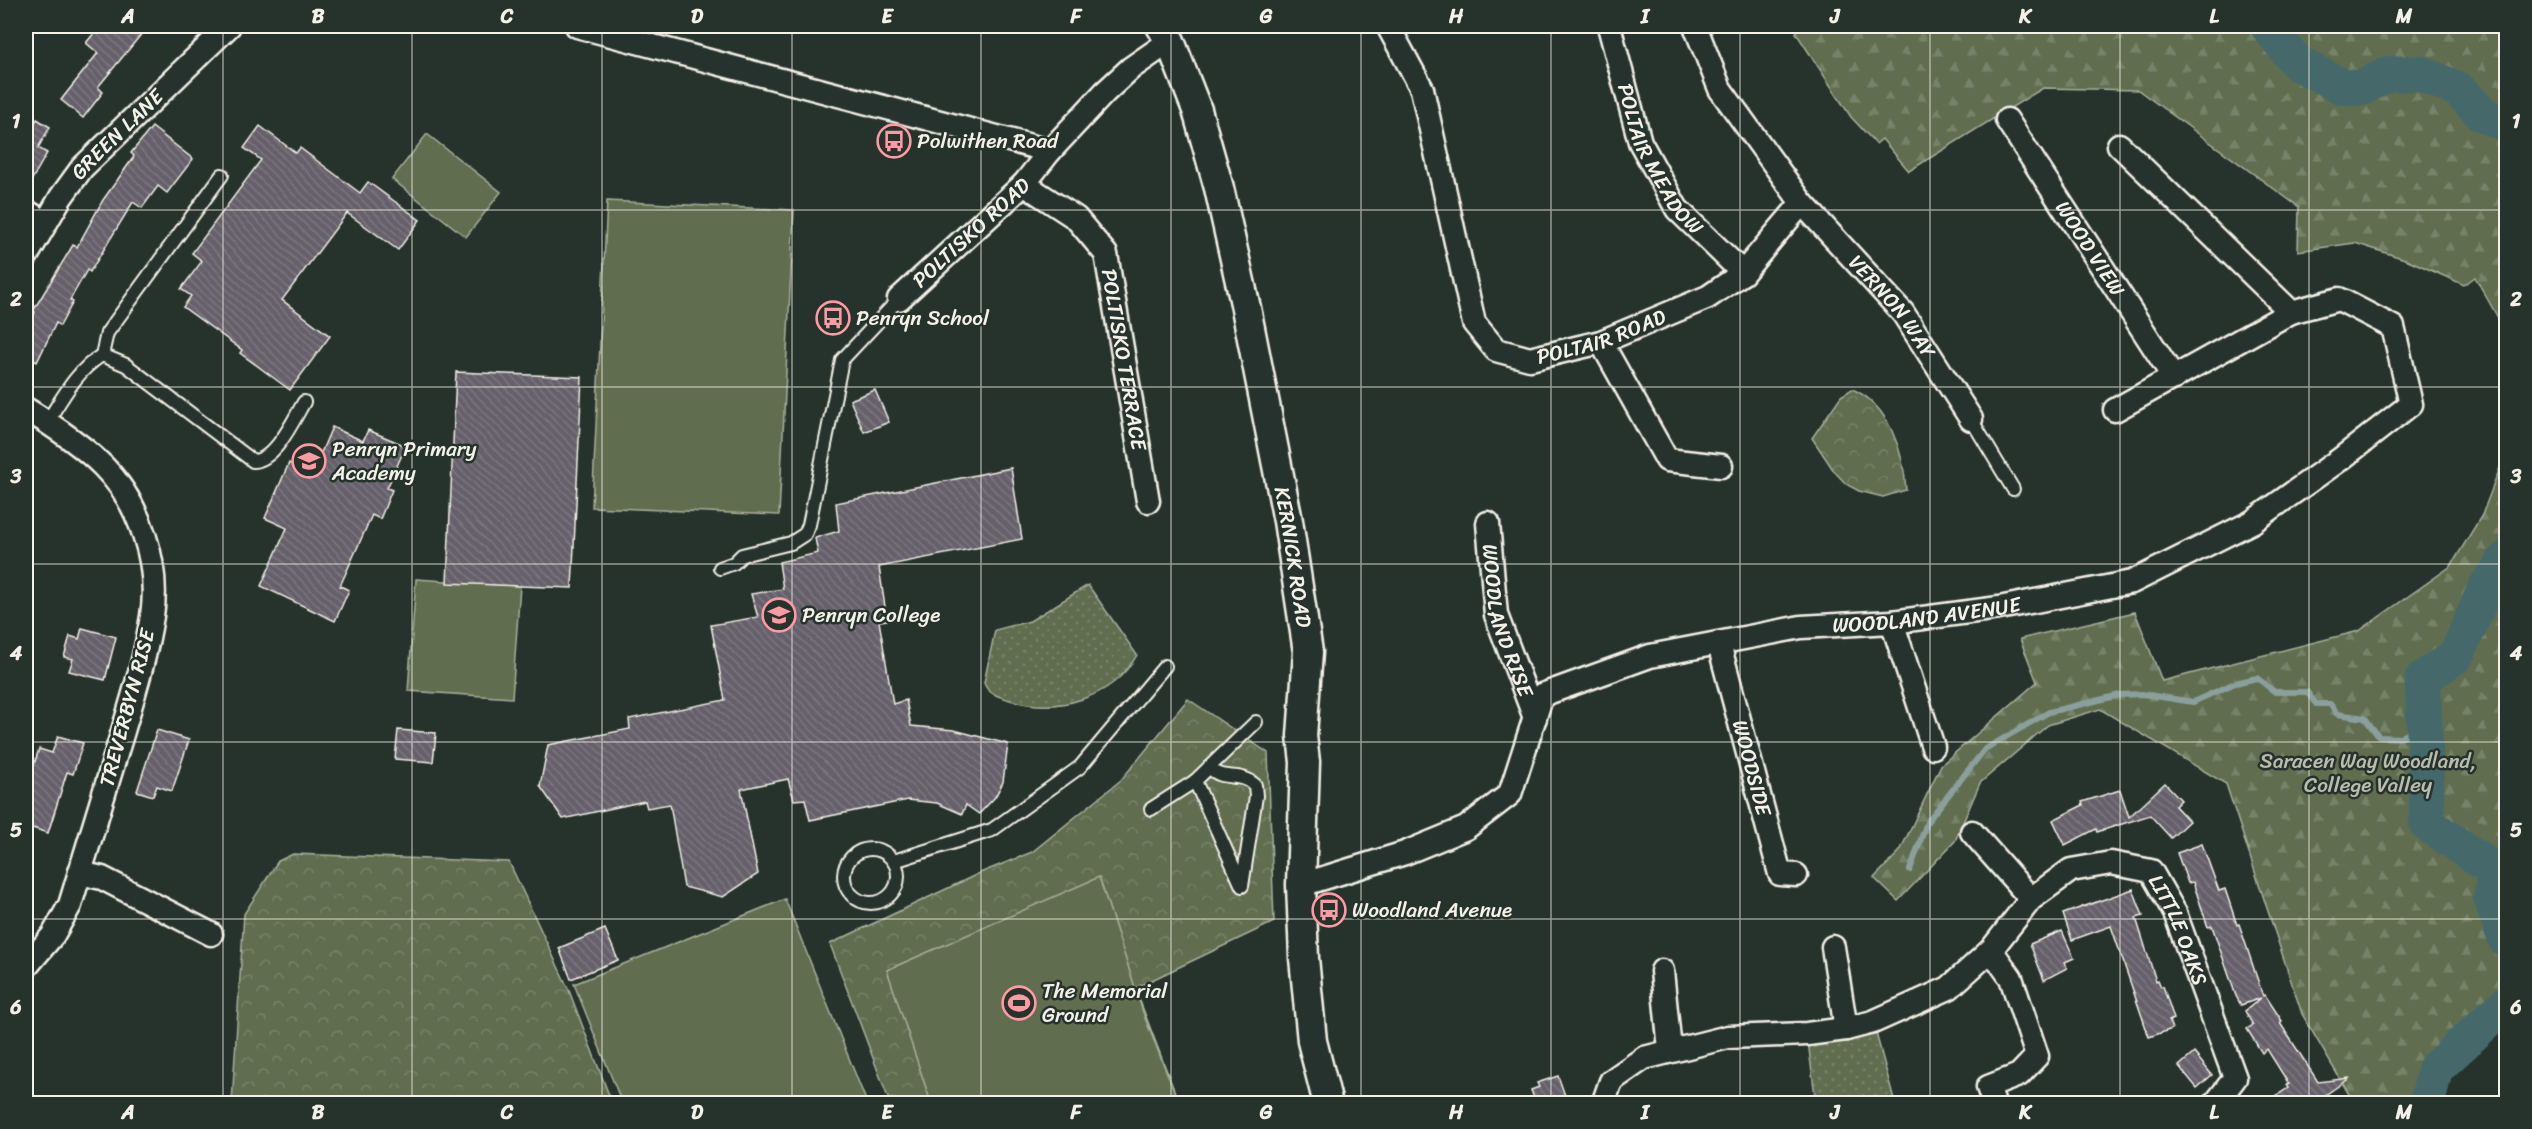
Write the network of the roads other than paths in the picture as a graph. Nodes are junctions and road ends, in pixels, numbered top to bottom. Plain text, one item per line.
1 (229, 26) edge
2 (577, 26) edge
3 (1388, 26) edge
4 (1609, 26) edge
5 (1695, 26) edge
6 (1165, 33) edge
7 (2007, 120) dead end
8 (2119, 146) dead end
9 (1050, 151) junction
10 (222, 175) dead end
11 (1024, 183) junction
12 (1802, 203) junction
13 (26, 211) edge
14 (45, 223) junction
15 (26, 257) edge
16 (1743, 273) junction
17 (899, 299) joint
18 (2291, 312) junction
19 (1601, 342) junction
20 (102, 355) junction
21 (2174, 378) junction
22 (304, 402) dead end
23 (26, 410) edge
24 (2115, 410) dead end
25 (1971, 419) joint
26 (47, 422) junction
27 (1721, 466) dead end
28 (2013, 489) dead end
29 (1148, 501) dead end
30 (1488, 523) dead end
31 (720, 568) dead end
32 (1892, 622) junction
33 (1719, 644) junction
34 (1165, 666) dead end
35 (1535, 718) junction
36 (1256, 722) dead end
37 (1933, 747) dead end
38 (1209, 767) junction
39 (1196, 780) junction
40 (1151, 809) dead end
41 (1972, 832) dead end
42 (894, 861) junction
43 (80, 873) junction
44 (1796, 875) dead end
45 (1301, 885) junction
46 (2031, 899) junction
47 (211, 934) dead end
48 (1833, 947) dead end
49 (1991, 950) junction
50 (26, 967) edge
51 (1662, 971) dead end
52 (1846, 1029) junction
53 (1670, 1050) junction
54 (1991, 1095) edge
55 (1328, 1104) edge
56 (1603, 1104) edge
57 (2215, 1104) edge

1 - 14 street, GREEN LANE
2 - 9 street
3 - 19 street, POLTAIR ROAD
4 - 16 street, POLTAIR MEADOW
5 - 12 street
6 - 9 street, POLTISKO ROAD
6 - 45 street, KERNICK ROAD
7 - 21 street, WOOD VIEW
8 - 18 street
9 - 11 street, POLTISKO ROAD
10 - 20 lane
11 - 17 street, POLTISKO ROAD
11 - 29 street, POLTISKO TERRACE
12 - 16 street, POLTAIR ROAD
12 - 25 street, VERNON WAY
13 - 14 street
14 - 15 street, GREEN LANE
16 - 19 street, POLTAIR ROAD
17 - 31 lane
18 - 21 street, WOODLAND AVENUE
18 - 32 street, WOODLAND AVENUE
19 - 27 street
20 - 22 lane
20 - 26 lane
21 - 24 street, WOODLAND AVENUE
23 - 26 street, TREVERBYN RISE
25 - 28 lane
26 - 43 street, TREVERBYN RISE
30 - 35 street, WOODLAND RISE
32 - 33 street, WOODLAND AVENUE
32 - 37 street
33 - 35 street, WOODLAND AVENUE
33 - 44 street, WOODSIDE
34 - 42 lane
35 - 45 street, WOODLAND AVENUE
36 - 38 lane
38 - 39 lane
38 - 39 lane
39 - 40 lane
41 - 46 street
42 - 42 lane
43 - 47 street
43 - 50 street, TREVERBYN RISE
45 - 55 street, KERNICK ROAD
46 - 49 street, LITTLE OAKS
46 - 57 street, LITTLE OAKS
48 - 52 street
49 - 52 street, LITTLE OAKS
49 - 54 street
51 - 53 street
52 - 53 street, LITTLE OAKS
53 - 56 street, LITTLE OAKS

